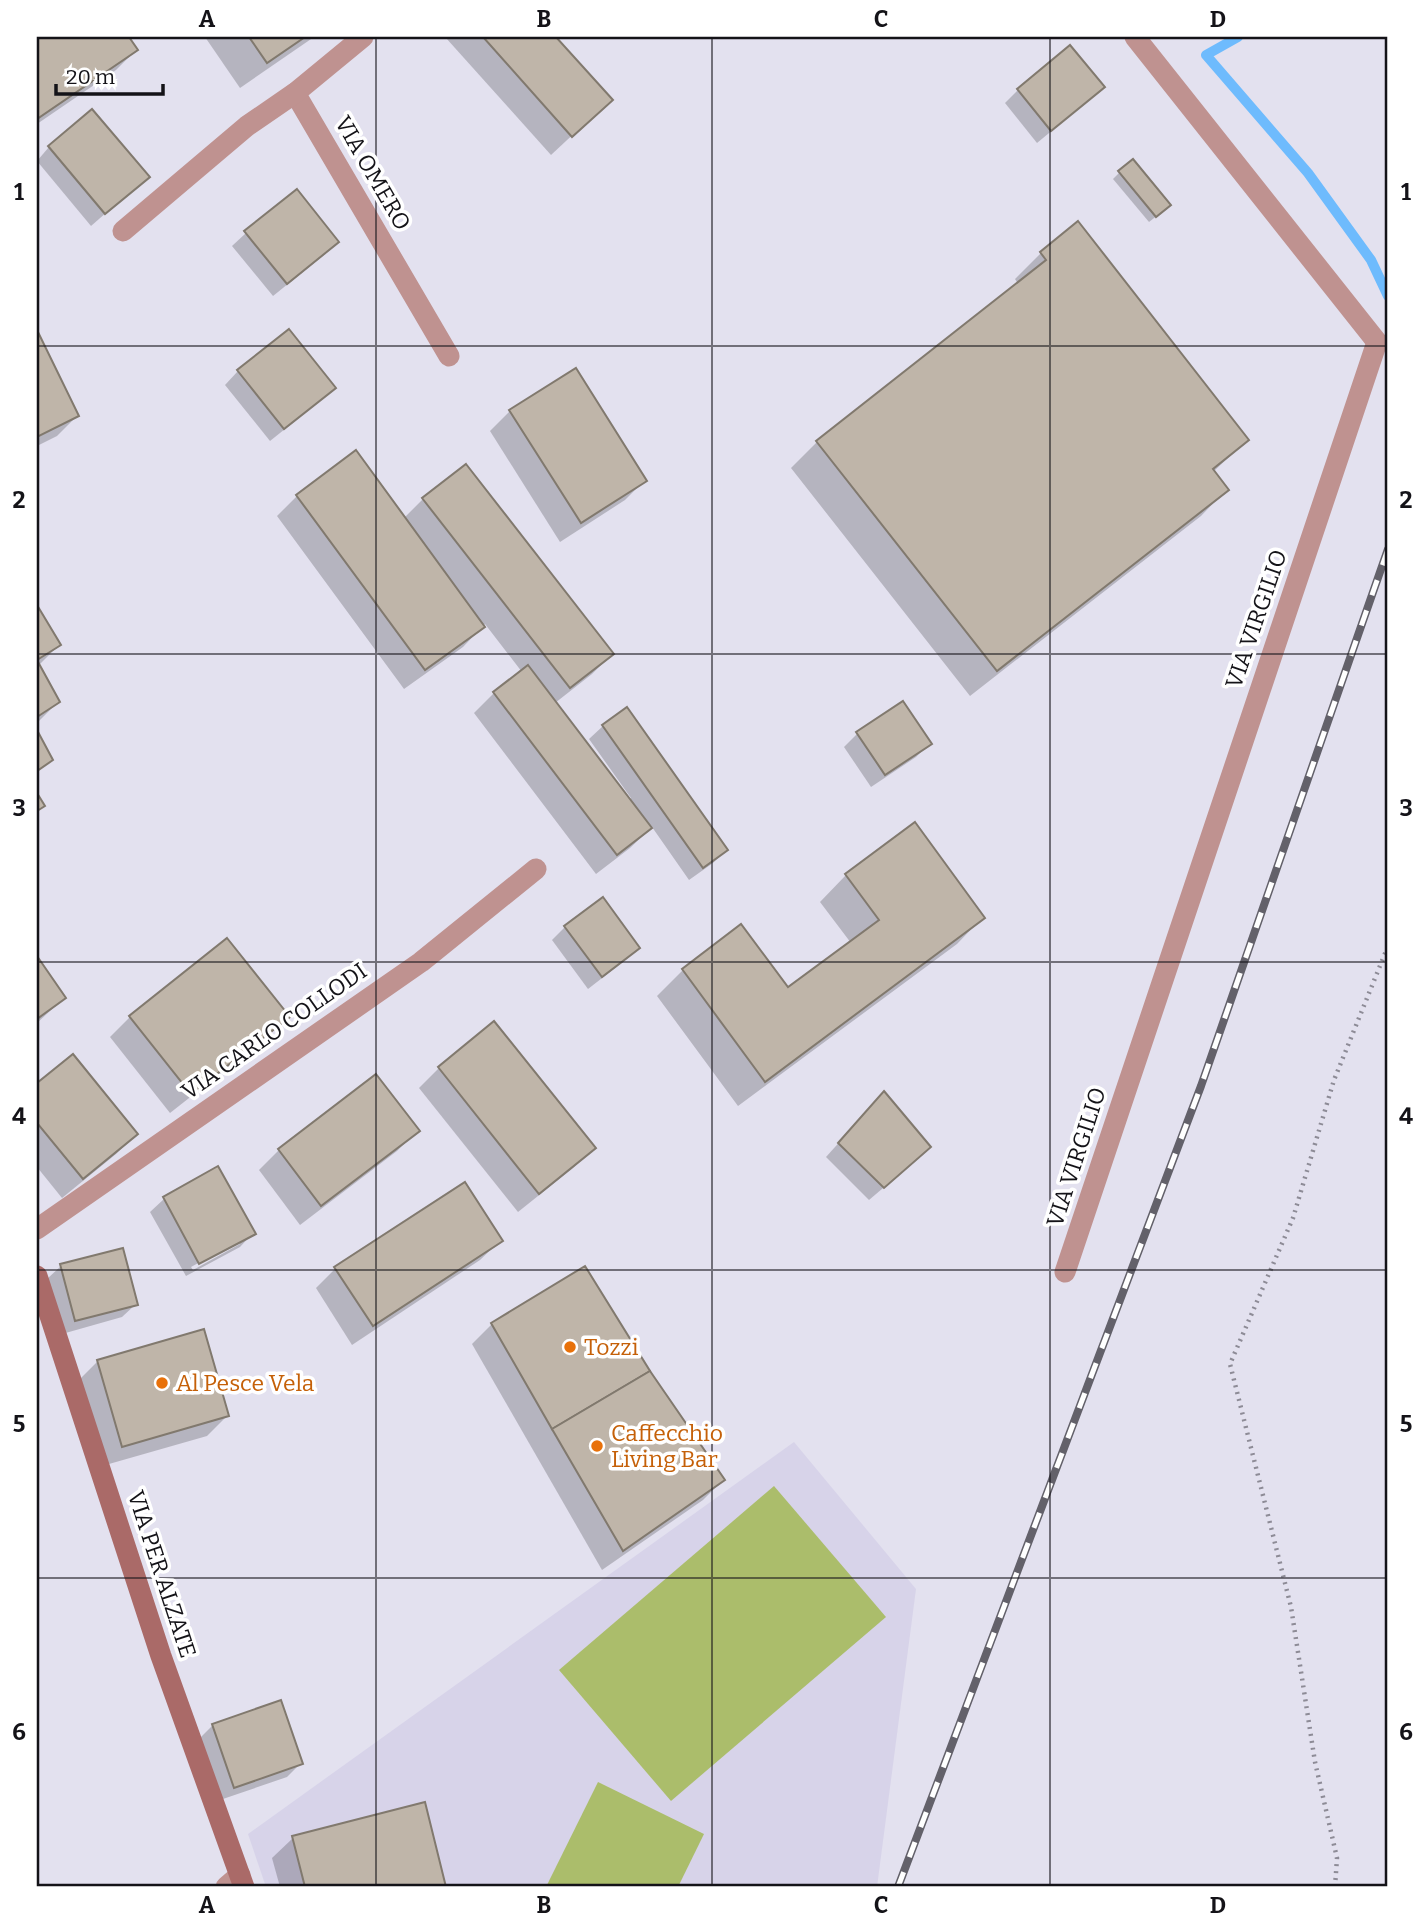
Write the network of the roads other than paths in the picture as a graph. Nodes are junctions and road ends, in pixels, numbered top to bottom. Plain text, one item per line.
1 (363, 37) edge
2 (1145, 39) edge
3 (295, 93) junction
4 (123, 231) dead end
5 (449, 356) dead end
6 (536, 869) dead end
7 (37, 1229) edge
8 (1065, 1272) dead end
9 (37, 1276) edge
10 (237, 1883) edge

1 - 3 street
2 - 8 street, VIA VIRGILIO
3 - 4 street
3 - 5 street, VIA OMERO
6 - 7 street, VIA CARLO COLLODI
9 - 10 street, VIA PER ALZATE

